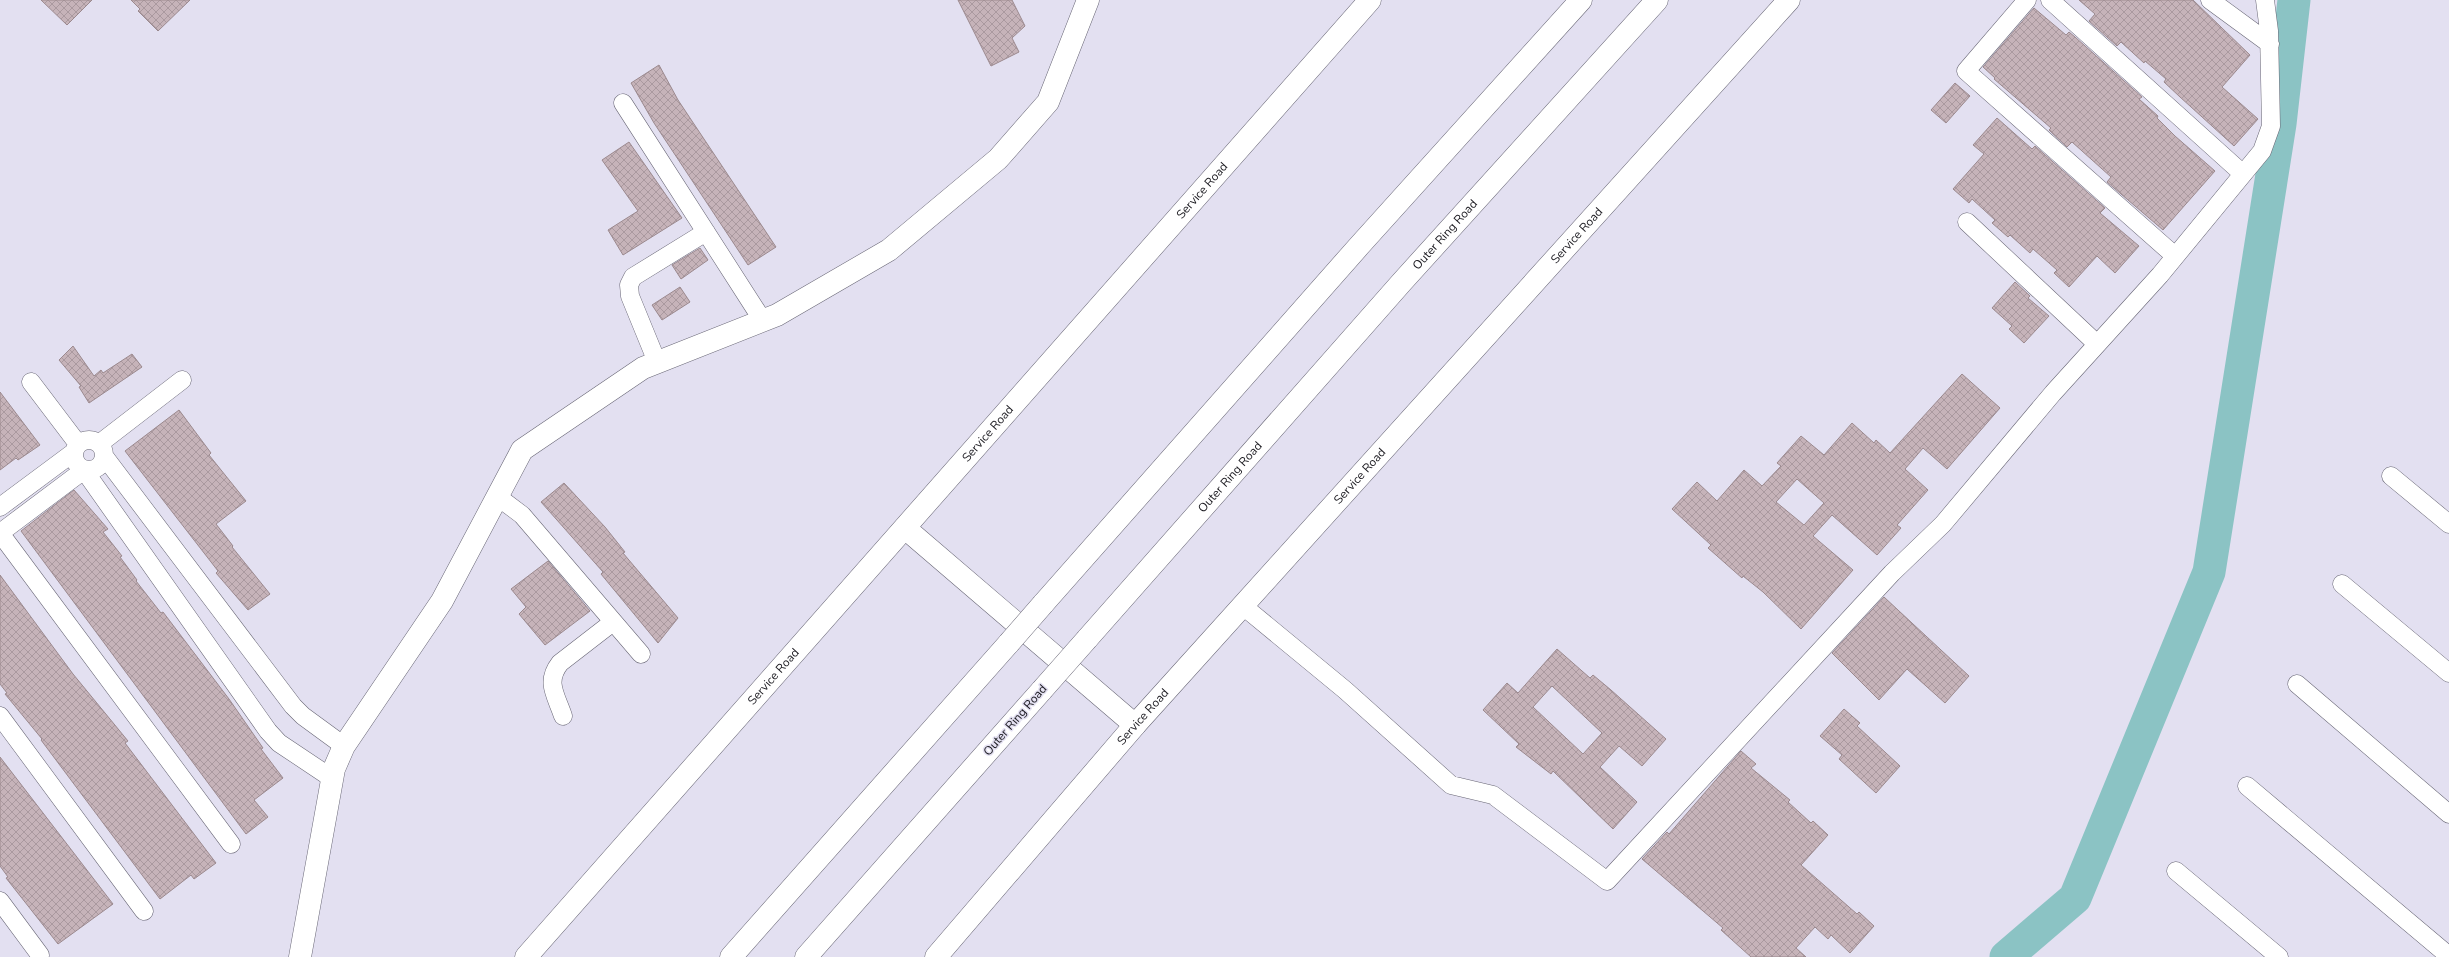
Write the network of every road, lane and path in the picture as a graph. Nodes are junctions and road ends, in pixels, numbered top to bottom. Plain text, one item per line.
1 (1088, 0) edge
2 (1370, 0) edge
3 (1581, 0) edge
4 (1657, 0) edge
5 (1789, 0) edge
6 (2028, 0) edge
7 (2050, 0) edge
8 (2210, 0) edge
9 (2265, 0) edge
10 (2270, 44) junction
11 (623, 103) dead end
12 (2243, 174) junction
13 (1967, 222) dead end
14 (706, 232) junction
15 (2175, 256) junction
16 (763, 321) junction
17 (2097, 344) junction
18 (657, 362) junction
19 (182, 380) dead end
20 (31, 382) dead end
21 (76, 448) junction
22 (101, 450) junction
23 (84, 470) junction
24 (2391, 476) dead end
25 (498, 497) junction
26 (0, 507) edge
27 (2449, 524) edge
28 (905, 528) junction
29 (0, 533) edge
30 (2342, 584) dead end
31 (1243, 606) junction
32 (613, 622) junction
33 (641, 654) dead end
34 (2449, 672) edge
35 (2296, 684) dead end
36 (0, 716) edge
37 (563, 716) dead end
38 (1135, 725) junction
39 (344, 746) junction
40 (332, 779) junction
41 (2247, 786) dead end
42 (2449, 814) edge
43 (230, 844) dead end
44 (2176, 871) dead end
45 (0, 901) edge
46 (144, 911) dead end
47 (40, 955) dead end
48 (2449, 956) edge
49 (300, 957) edge
50 (526, 957) edge
51 (731, 957) edge
52 (806, 957) edge
53 (936, 957) edge
54 (2279, 957) edge

1 - 16 main road
2 - 28 main road, Service Road
3 - 51 main road, bridge
4 - 52 main road, Outer Ring Road, bridge
5 - 31 main road, Service Road
6 - 15 street
7 - 12 street
8 - 10 street
9 - 10 street
10 - 12 street
11 - 14 street
12 - 15 street
13 - 17 street
14 - 16 street
14 - 18 street
15 - 17 street
16 - 18 main road
17 - 31 street
18 - 25 main road
19 - 22 street
20 - 21 street
21 - 22 street
21 - 23 street
21 - 26 street
22 - 23 street
22 - 39 street
23 - 29 street
23 - 40 street
24 - 27 street
25 - 32 street
25 - 39 main road
28 - 38 main road
28 - 50 main road, Service Road
29 - 43 street
30 - 34 street
31 - 38 main road, Service Road
32 - 33 street
32 - 37 street
35 - 42 street
36 - 46 street
38 - 53 main road, Service Road
39 - 40 main road
40 - 49 main road
41 - 48 street
44 - 54 street
45 - 47 street

